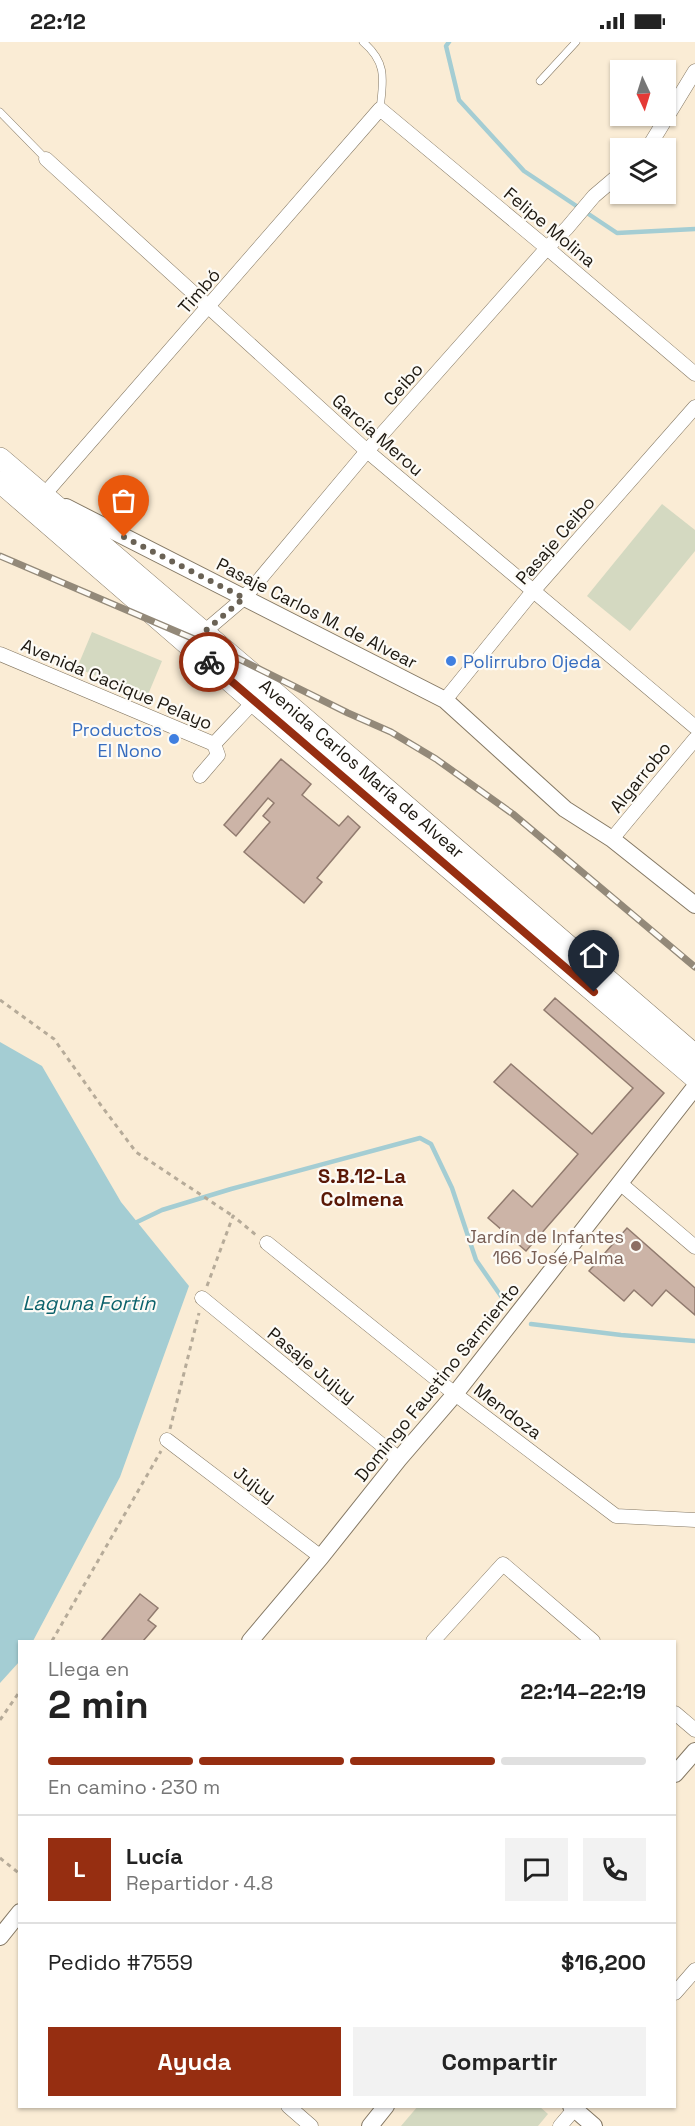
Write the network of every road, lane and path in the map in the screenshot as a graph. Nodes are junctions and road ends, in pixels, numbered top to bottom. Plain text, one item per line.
1 (363, 42) edge
2 (576, 42) edge
3 (695, 71) edge
4 (540, 81) dead end
5 (380, 110) junction
6 (0, 112) edge
7 (654, 138) edge
8 (46, 159) joint
9 (610, 183) edge
10 (547, 248) junction
11 (209, 306) junction
12 (695, 374) edge
13 (695, 407) edge
14 (367, 451) junction
15 (0, 458) edge
16 (0, 482) edge
17 (37, 502) junction
18 (534, 590) junction
19 (244, 598) junction
20 (200, 642) junction
21 (0, 654) edge
22 (267, 686) junction
23 (445, 700) junction
24 (254, 702) junction
25 (695, 727) edge
26 (695, 739) edge
27 (214, 744) junction
28 (200, 777) dead end
29 (612, 839) junction
30 (695, 904) edge
31 (0, 1000) edge
32 (695, 1055) edge
33 (695, 1078) edge
34 (695, 1087) edge
35 (621, 1184) junction
36 (233, 1216) junction
37 (267, 1243) joint
38 (695, 1247) edge
39 (202, 1298) junction
40 (456, 1394) junction
41 (167, 1440) junction
42 (399, 1459) junction
43 (695, 1520) edge
44 (321, 1557) junction
45 (53, 1640) edge
46 (251, 1640) edge
47 (434, 1640) edge
48 (592, 1640) edge
49 (18, 1693) edge
50 (676, 1714) edge
51 (0, 1720) edge
52 (695, 1730) edge
53 (695, 1751) edge
54 (676, 1773) edge
55 (0, 1858) edge
56 (18, 1872) edge
57 (18, 1914) edge
58 (0, 1937) edge
59 (695, 1970) edge
60 (676, 1992) edge
61 (290, 2108) edge
62 (384, 2108) edge
63 (573, 2108) edge
64 (575, 2108) edge
65 (311, 2126) edge
66 (370, 2126) edge
67 (560, 2126) edge
68 (594, 2126) edge

1 - 5 lane
2 - 4 lane
3 - 7 street
5 - 10 street, Felipe Molina
5 - 11 street, Timbó
6 - 8 lane
8 - 11 street, García Merou
9 - 10 street, Ceibo
10 - 12 street, Felipe Molina
10 - 14 street, Ceibo
11 - 14 street, García Merou
11 - 17 street, Timbó
13 - 18 street, Pasaje Ceibo
14 - 18 street, García Merou
14 - 19 street, Ceibo
15 - 17 main road, Avenida Carlos María de Alvear
16 - 17 main road, Avenida Carlos María de Alvear
17 - 19 street, Pasaje Carlos M. de Alvear
17 - 20 main road, Avenida Carlos María de Alvear
18 - 23 street, Pasaje Ceibo
18 - 25 street, García Merou
19 - 20 street, Ceibo
19 - 23 street, Pasaje Carlos M. de Alvear
20 - 22 main road, Avenida Carlos María de Alvear
20 - 24 main road, Avenida Carlos María de Alvear
21 - 27 street, Avenida Cacique Pelayo
22 - 24 street, Avenida Cacique Pelayo
22 - 32 main road, Avenida Carlos María de Alvear
23 - 29 street, Pasaje Carlos M. de Alvear
24 - 27 street, Avenida Cacique Pelayo
24 - 33 main road, Avenida Carlos María de Alvear
26 - 29 street, Algarrobo
27 - 28 street
29 - 30 street, Pasaje Carlos M. de Alvear
31 - 36 path
34 - 35 street, Domingo Faustino Sarmiento
35 - 38 street
35 - 40 street, Domingo Faustino Sarmiento
36 - 37 path
36 - 39 path
37 - 40 street, Mendoza
39 - 41 path
39 - 42 street, Pasaje Jujuy
40 - 42 street, Domingo Faustino Sarmiento
40 - 43 street, Mendoza
41 - 44 street, Jujuy
41 - 45 path
42 - 44 street, Domingo Faustino Sarmiento
44 - 46 street, Domingo Faustino Sarmiento
47 - 48 street
49 - 51 path
50 - 52 street
53 - 54 street
55 - 56 path
57 - 58 street
59 - 60 street
61 - 65 street
62 - 66 street
63 - 67 street
64 - 68 street

